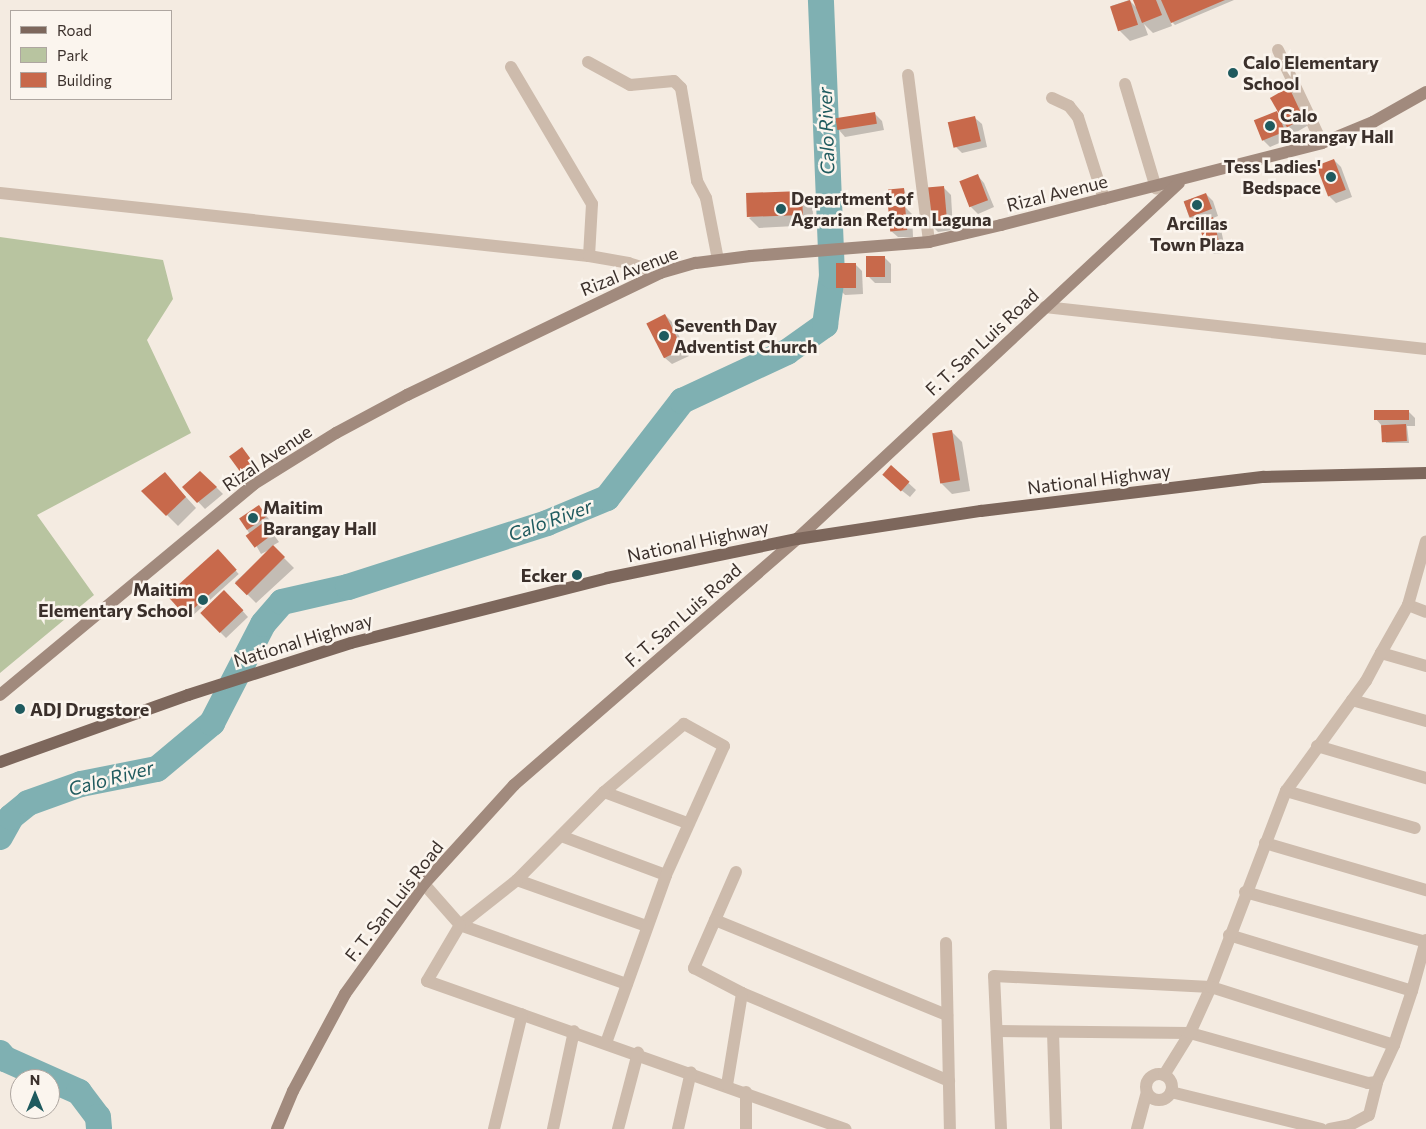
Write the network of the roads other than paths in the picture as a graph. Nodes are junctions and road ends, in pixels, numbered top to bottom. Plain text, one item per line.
1 (1278, 50) dead end
2 (588, 62) dead end
3 (511, 67) dead end
4 (908, 75) dead end
5 (1125, 84) dead end
6 (1426, 92) edge
7 (1052, 98) dead end
8 (1322, 143) junction
9 (1180, 181) junction
10 (1156, 188) junction
11 (0, 193) edge
12 (1104, 199) junction
13 (929, 242) junction
14 (589, 256) junction
15 (718, 260) junction
16 (660, 273) junction
17 (1045, 307) junction
18 (1426, 349) edge
19 (1426, 473) edge
20 (797, 539) junction
21 (1426, 541) edge
22 (1424, 558) edge
23 (1408, 605) junction
24 (1426, 612) edge
25 (1381, 654) junction
26 (1426, 666) edge
27 (0, 695) edge
28 (1352, 700) junction
29 (1426, 721) edge
30 (1317, 746) junction
31 (2, 757) edge
32 (1426, 778) edge
33 (1286, 791) junction
34 (604, 792) junction
35 (687, 823) junction
36 (1415, 828) dead end
37 (560, 836) junction
38 (1265, 843) junction
39 (736, 872) dead end
40 (666, 875) junction
41 (517, 880) junction
42 (424, 884) junction
43 (1426, 890) edge
44 (1245, 892) junction
45 (715, 920) junction
46 (460, 925) junction
47 (646, 926) junction
48 (1229, 935) junction
49 (1426, 941) edge
50 (946, 943) dead end
51 (627, 984) junction
52 (1211, 986) junction
53 (1412, 991) junction
54 (742, 993) junction
55 (522, 1014) junction
56 (948, 1015) junction
57 (574, 1030) junction
58 (997, 1031) junction
59 (1053, 1032) junction
60 (1190, 1033) junction
61 (606, 1043) junction
62 (1394, 1045) junction
63 (638, 1053) junction
64 (691, 1072) junction
65 (1164, 1075) junction
66 (949, 1081) junction
67 (1377, 1082) junction
68 (727, 1085) junction
69 (746, 1092) junction
70 (1146, 1092) junction
71 (1171, 1092) junction
72 (277, 1129) edge
73 (494, 1129) edge
74 (553, 1129) edge
75 (618, 1129) edge
76 (678, 1129) edge
77 (746, 1129) edge
78 (846, 1129) edge
79 (950, 1129) edge
80 (1001, 1129) edge
81 (1056, 1129) edge
82 (1137, 1129) edge
83 (1322, 1129) edge
84 (1330, 1129) edge

1 - 8 street
2 - 15 street
3 - 14 street
4 - 13 street
5 - 10 street
6 - 8 main road, Rizal Avenue
7 - 12 street
8 - 9 main road, Rizal Avenue
9 - 10 main road, Rizal Avenue
9 - 17 main road, F. T. San Luis Road
10 - 12 main road, Rizal Avenue
11 - 14 street
12 - 13 main road, Rizal Avenue
13 - 15 main road, Rizal Avenue
14 - 16 street
15 - 16 main road, Rizal Avenue
16 - 27 main road, Rizal Avenue
17 - 18 street
17 - 20 main road, F. T. San Luis Road
19 - 20 main road, National Highway
20 - 31 main road, National Highway
20 - 42 main road, F. T. San Luis Road
21 - 22 street
22 - 23 street
23 - 24 street
23 - 25 street
25 - 26 street
25 - 28 street
28 - 29 street
28 - 30 street
30 - 32 street
30 - 33 street
33 - 36 street
33 - 38 street
34 - 35 street
34 - 35 street
34 - 37 street
35 - 40 street
37 - 40 street
37 - 41 street
38 - 43 street
38 - 44 street
39 - 45 street
40 - 47 street
41 - 46 street
41 - 47 street
42 - 46 street
42 - 72 main road, F. T. San Luis Road
44 - 48 street
44 - 49 street
45 - 54 street
45 - 56 street
46 - 51 street
46 - 55 street
47 - 51 street
48 - 52 street
48 - 53 street
49 - 53 street
50 - 56 street
51 - 61 street
52 - 58 street
52 - 60 street
52 - 62 street
53 - 62 street
54 - 66 street
54 - 68 street
55 - 57 street
55 - 73 street
56 - 66 street
57 - 61 street
57 - 74 street
58 - 59 street
58 - 80 street
59 - 60 street
59 - 81 street
60 - 65 street
60 - 67 street
61 - 63 street
62 - 67 street
63 - 64 street
63 - 75 street
64 - 68 street
64 - 76 street
65 - 70 street
65 - 71 street
66 - 79 street
67 - 84 street
68 - 69 street
69 - 77 street
69 - 78 street
70 - 71 street
70 - 82 street
71 - 83 street

